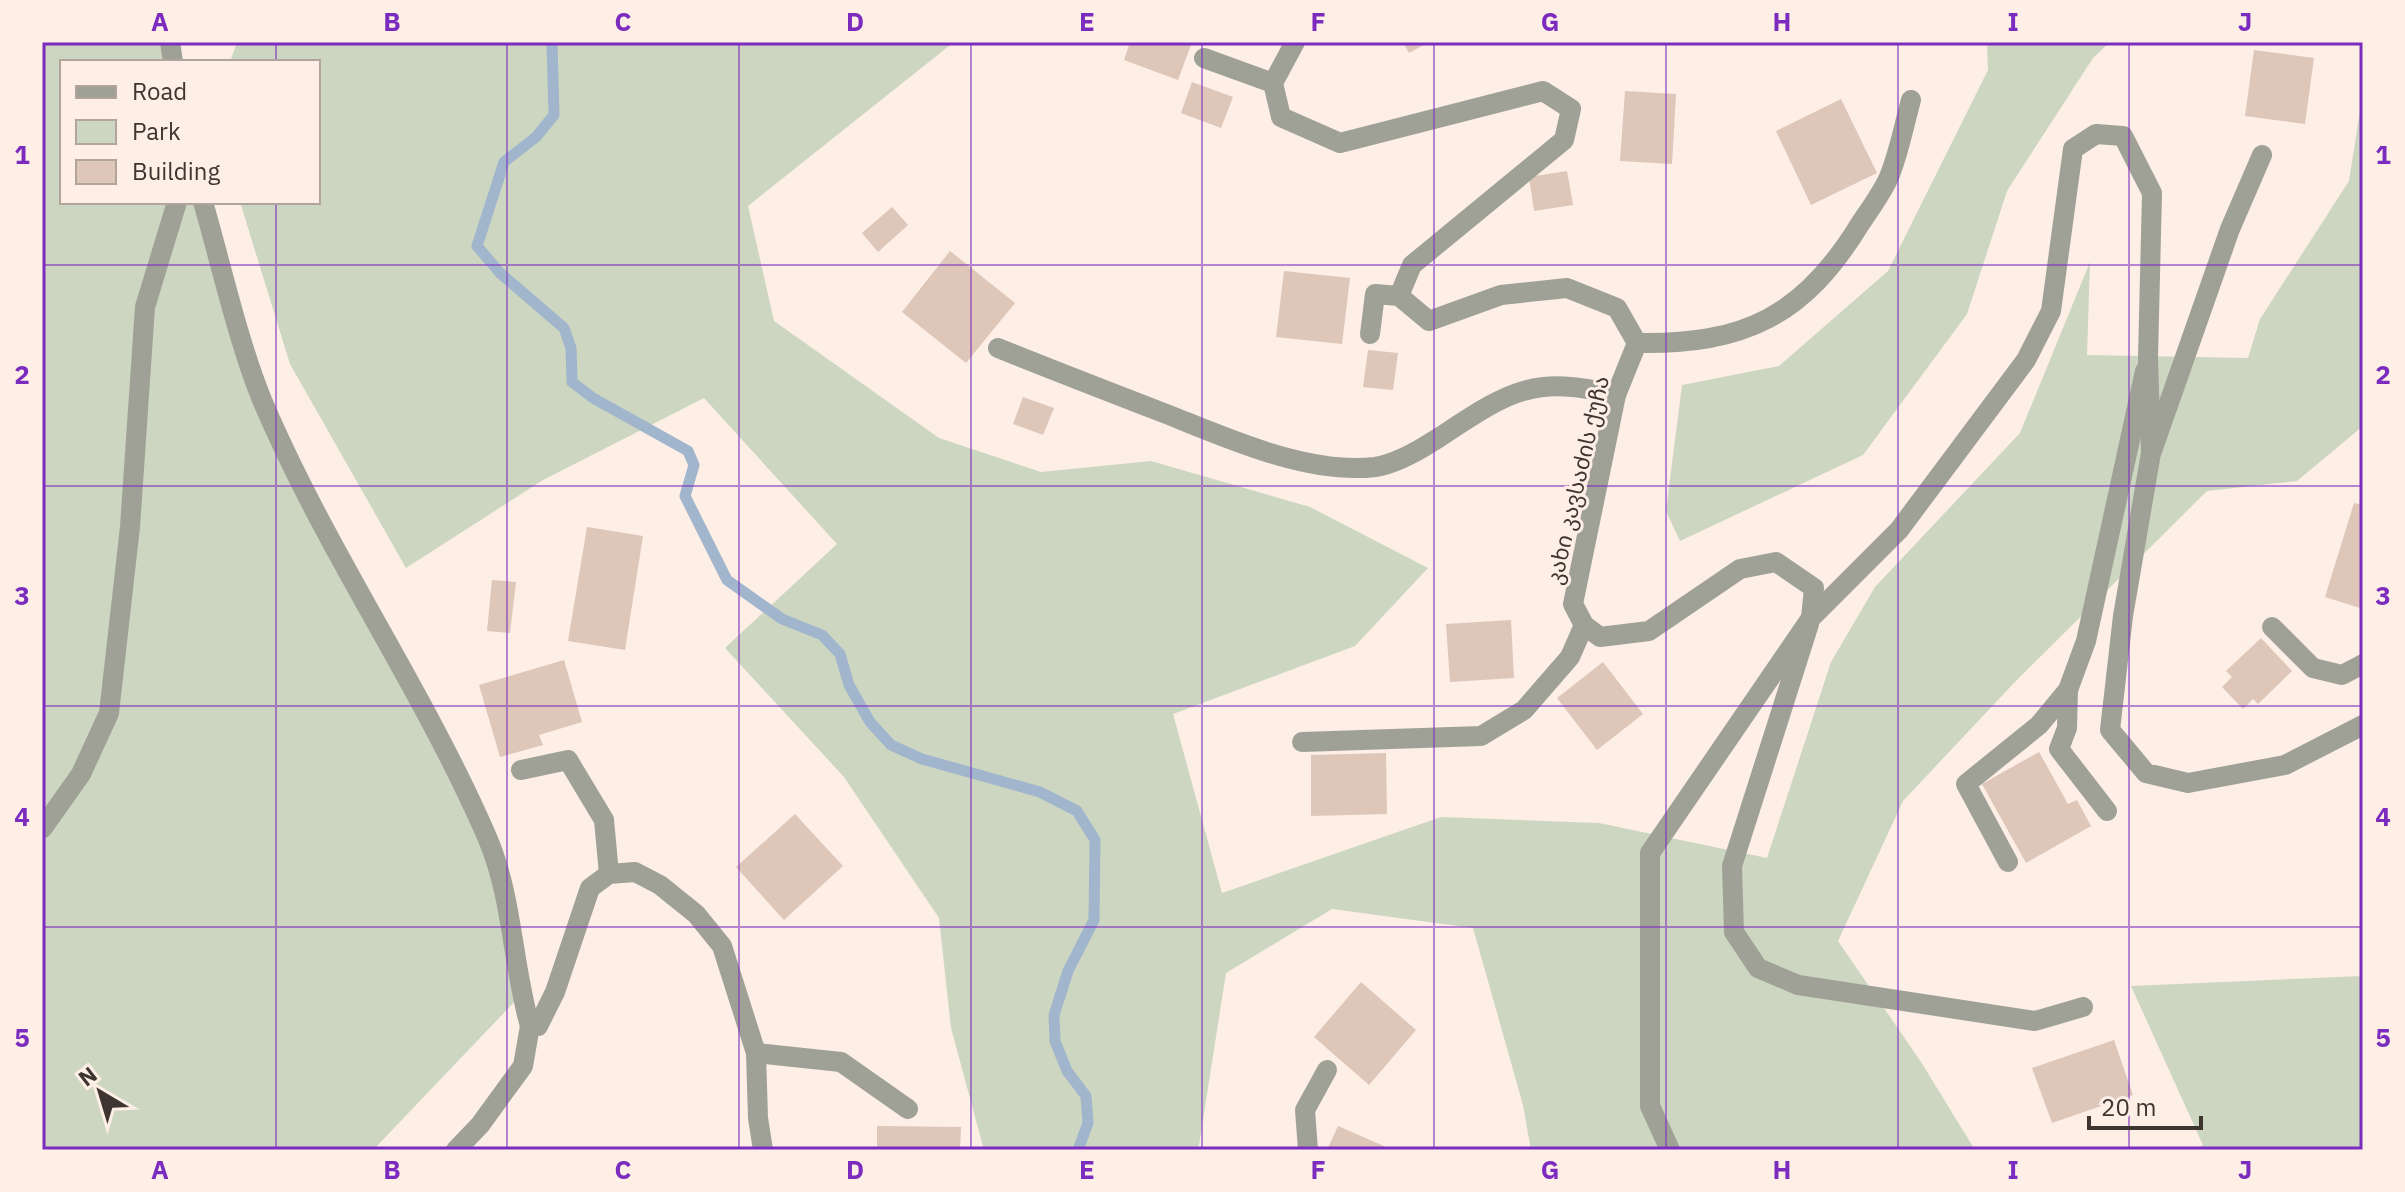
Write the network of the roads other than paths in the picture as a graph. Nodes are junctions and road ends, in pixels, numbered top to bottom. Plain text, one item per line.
1 (1295, 42) edge
2 (1204, 58) dead end
3 (1273, 83) junction
4 (1911, 100) dead end
5 (2262, 155) dead end
6 (176, 204) edge
7 (204, 204) edge
8 (1399, 296) junction
9 (1370, 334) dead end
10 (1637, 343) junction
11 (998, 348) dead end
12 (2148, 358) junction
13 (1616, 395) junction
14 (2151, 453) junction
15 (1811, 618) junction
16 (1584, 625) junction
17 (2272, 627) dead end
18 (2363, 664) edge
19 (2068, 690) junction
20 (2363, 725) edge
21 (1302, 742) dead end
22 (521, 770) dead end
23 (2107, 811) dead end
24 (42, 829) edge
25 (2008, 862) dead end
26 (609, 874) junction
27 (2083, 1007) dead end
28 (530, 1026) junction
29 (756, 1053) junction
30 (1327, 1070) dead end
31 (908, 1109) dead end
32 (456, 1150) edge
33 (763, 1150) edge
34 (1308, 1150) edge
35 (1670, 1150) edge

1 - 3 street
2 - 3 street
3 - 8 street
4 - 10 street
5 - 14 street
6 - 24 street
7 - 28 street
8 - 9 street
8 - 10 street
10 - 13 street, კახი კავსაძის ქუჩა
11 - 13 street
12 - 14 street
12 - 15 street
12 - 19 street
13 - 16 street, კახი კავსაძის ქუჩა
14 - 20 street
15 - 16 street
15 - 27 street
15 - 35 street
16 - 21 street
17 - 18 street
19 - 23 street
19 - 25 street
22 - 26 street
26 - 28 street
26 - 29 street
28 - 32 street
29 - 31 street
29 - 33 street
30 - 34 street

